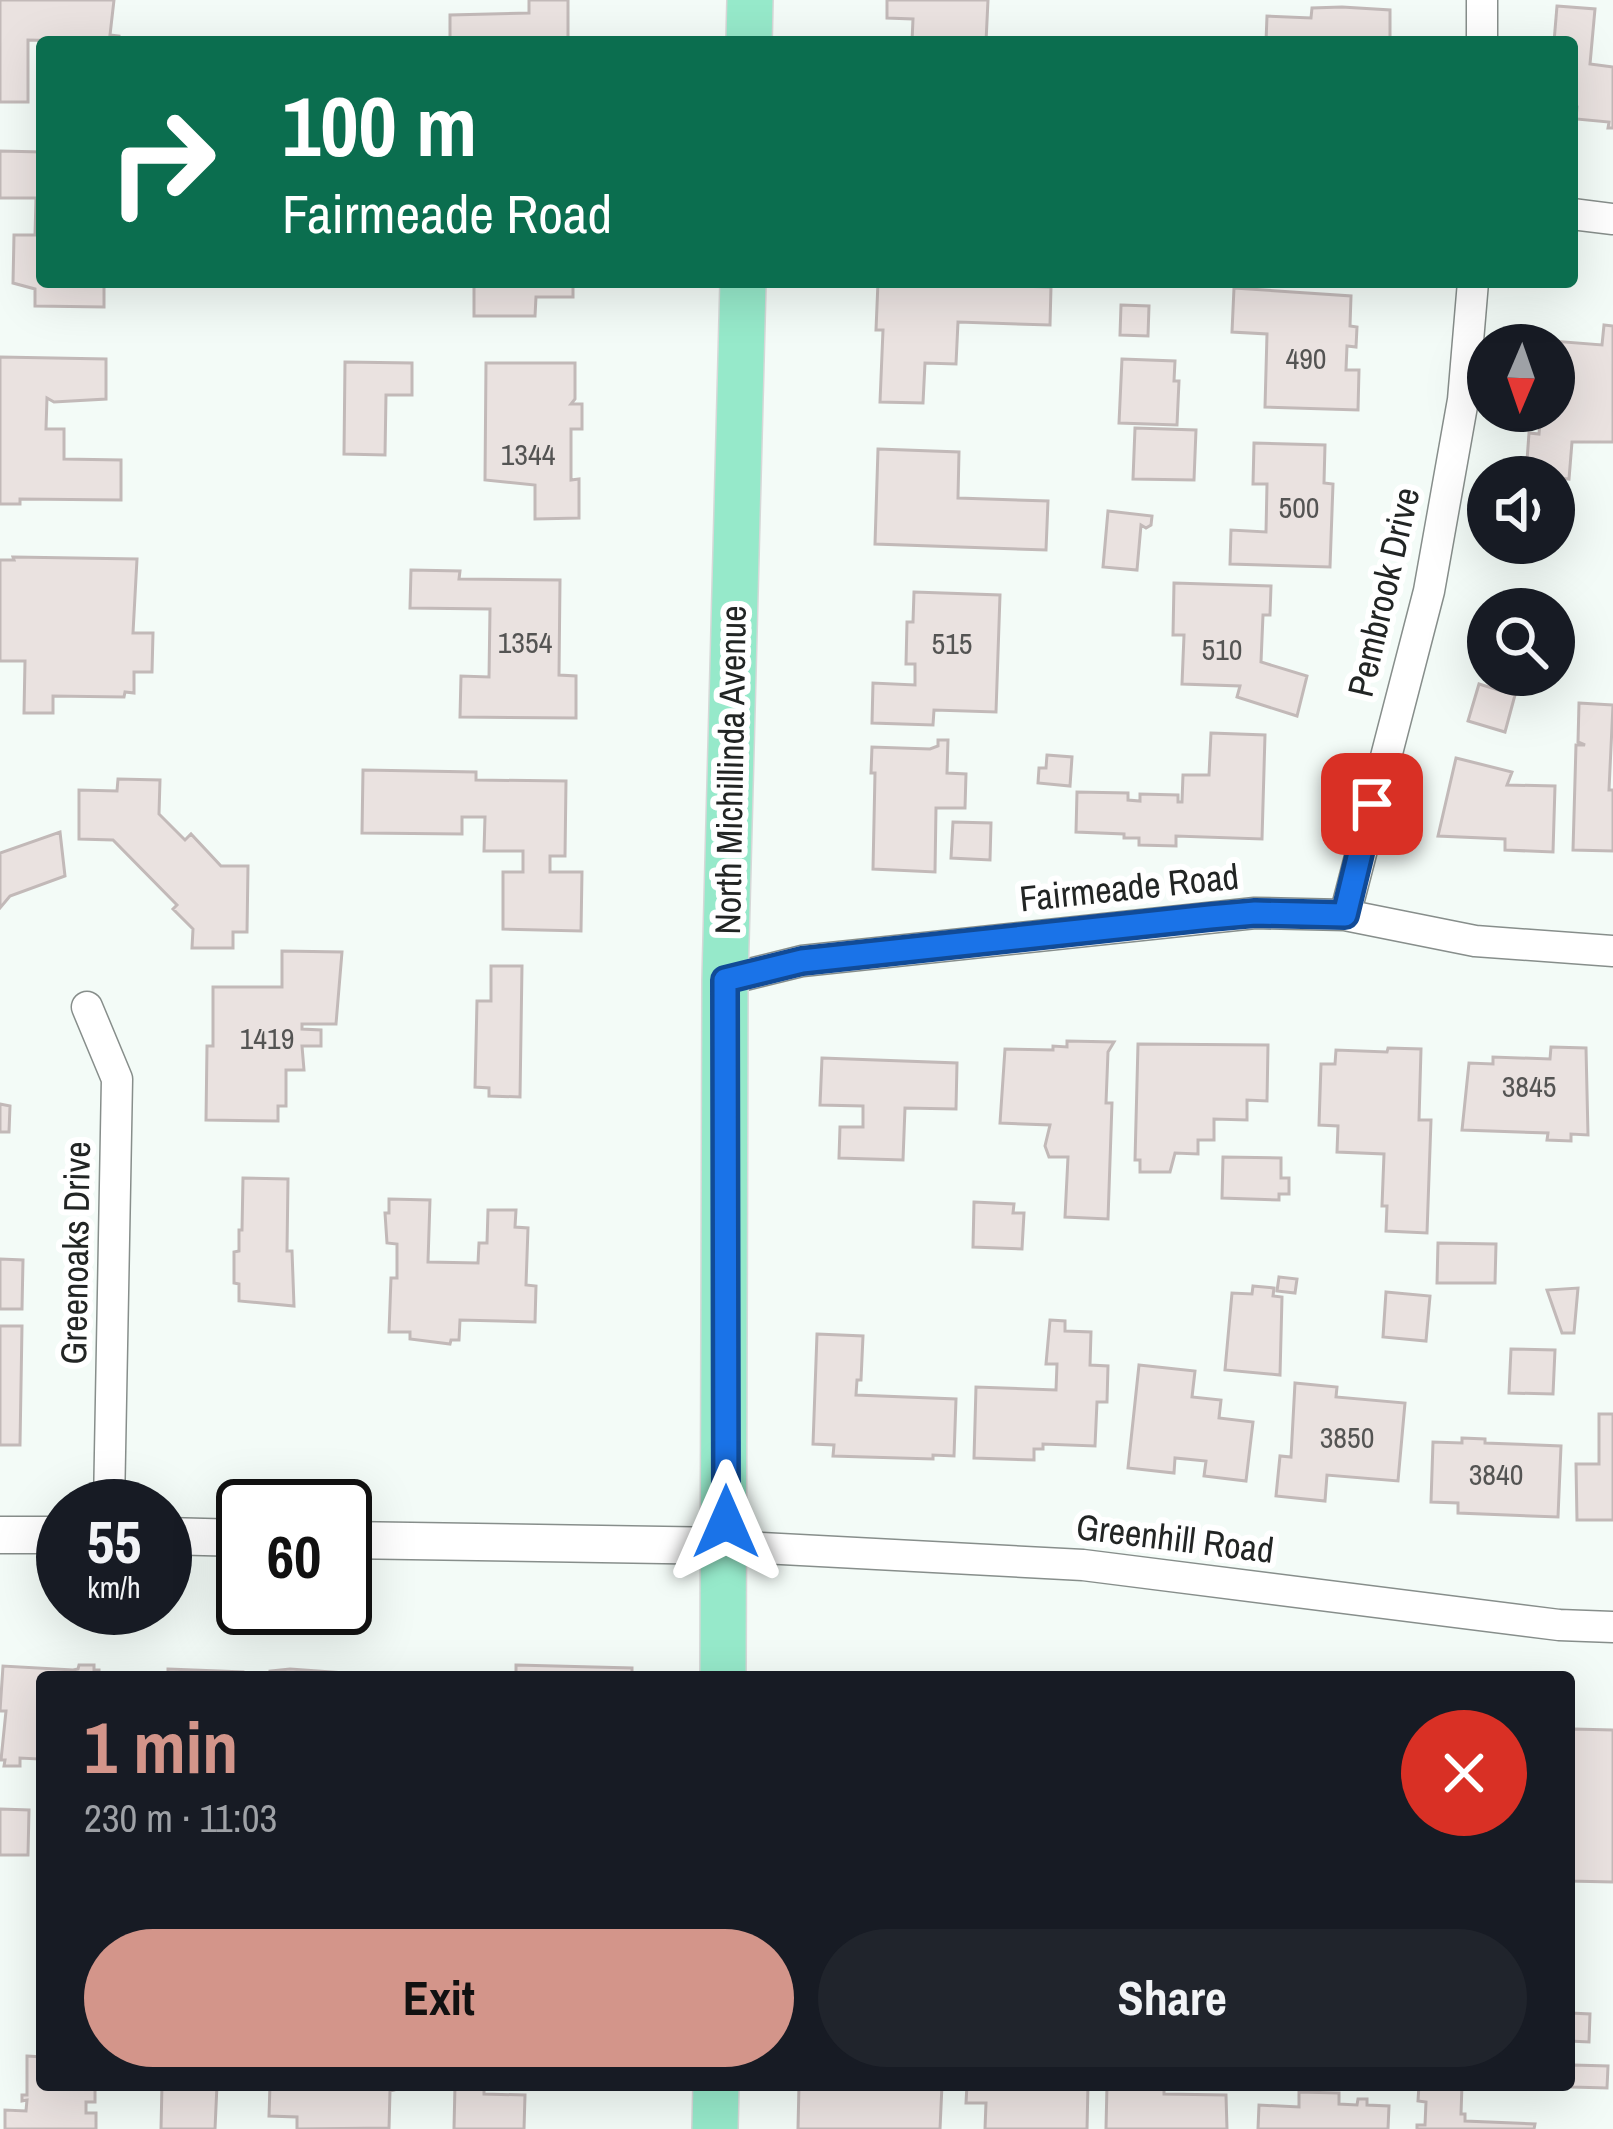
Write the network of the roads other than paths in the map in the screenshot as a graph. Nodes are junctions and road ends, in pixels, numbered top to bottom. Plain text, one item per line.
1 (750, 0) edge
2 (1482, 0) edge
3 (749, 36) edge
4 (1482, 36) edge
5 (1578, 215) edge
6 (1613, 219) edge
7 (743, 288) edge
8 (1472, 288) edge
9 (1345, 915) junction
10 (1613, 951) edge
11 (725, 980) junction
12 (87, 1006) dead end
13 (110, 1479) edge
14 (0, 1534) edge
15 (36, 1535) edge
16 (372, 1540) edge
17 (726, 1546) junction
18 (1613, 1627) edge
19 (723, 1671) edge
20 (716, 2091) edge
21 (716, 2129) edge

1 - 3 main road
2 - 4 street
5 - 6 street
7 - 11 main road, North Michillinda Avenue
8 - 9 street, Pembrook Drive
9 - 10 street, Fairmeade Road
9 - 11 street, Fairmeade Road
11 - 17 main road, North Michillinda Avenue
12 - 13 street, Greenoaks Drive
14 - 15 street
16 - 17 street
17 - 18 street, Greenhill Road
17 - 19 main road, North Michillinda Avenue
20 - 21 main road

